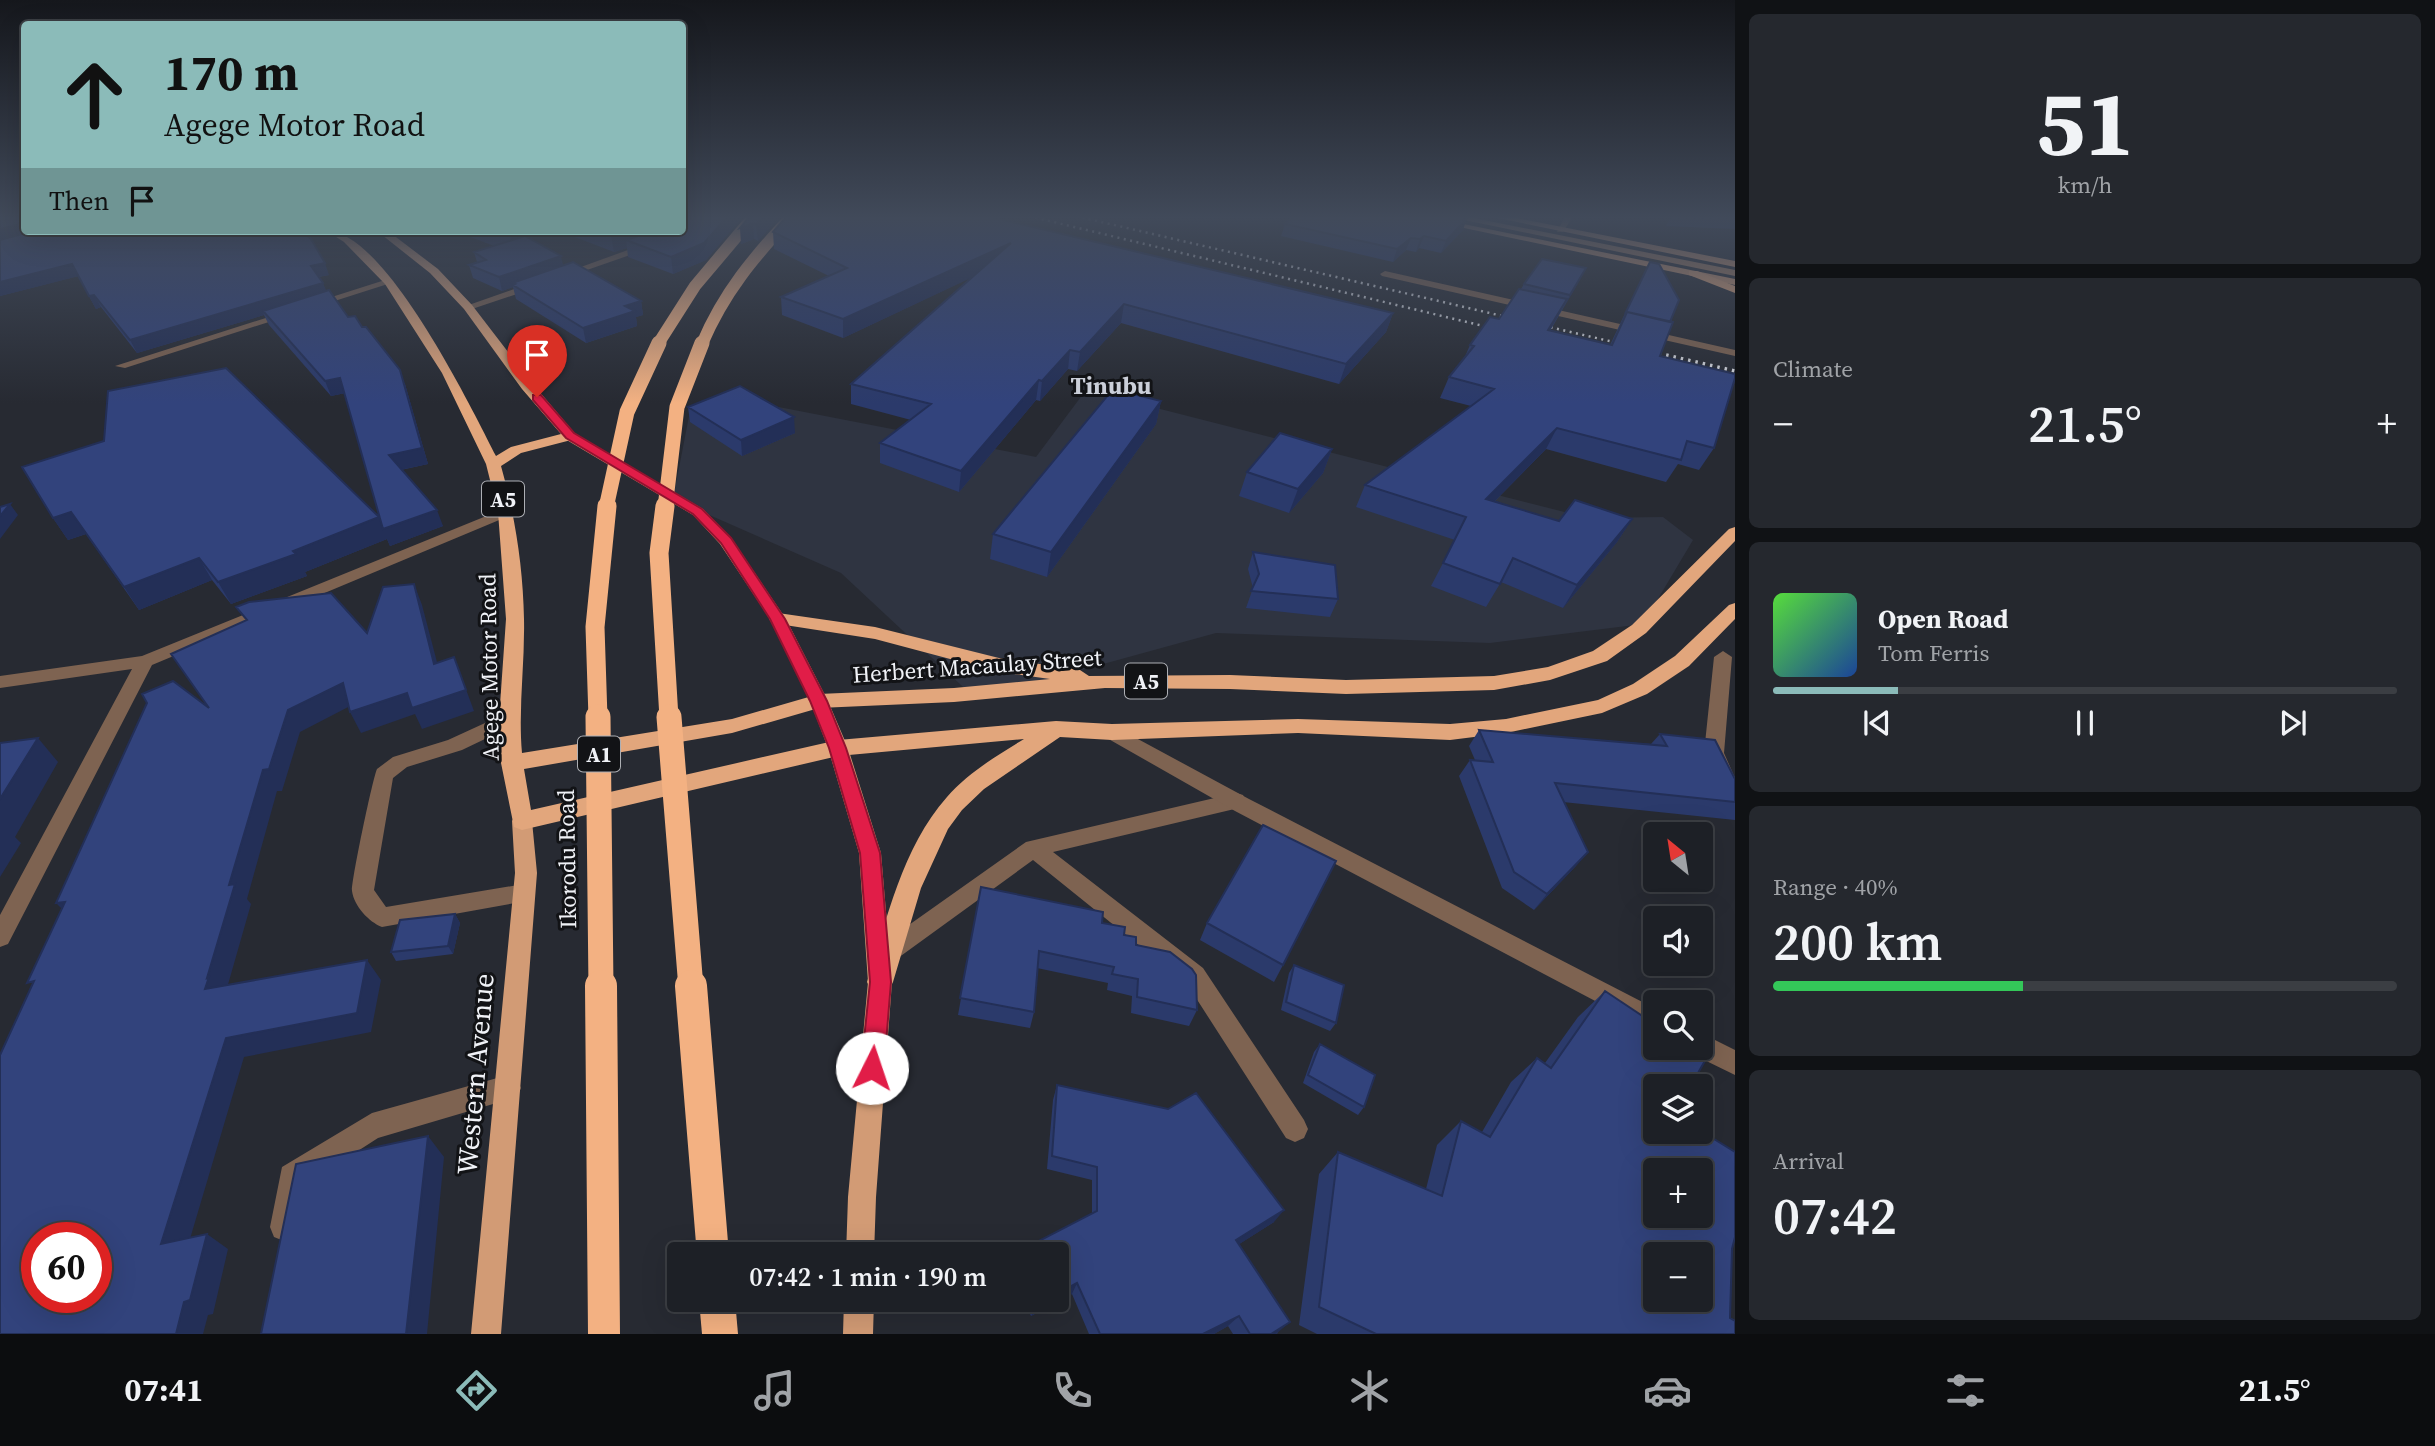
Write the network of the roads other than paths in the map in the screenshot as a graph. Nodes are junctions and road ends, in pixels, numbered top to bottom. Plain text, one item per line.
1 (385, 278) edge
2 (441, 278) edge
3 (552, 278) edge
4 (702, 278) edge
5 (738, 278) edge
6 (1404, 278) edge
7 (1703, 278) edge
8 (1715, 278) edge
9 (389, 282) junction
10 (1735, 282) edge
11 (1735, 290) edge
12 (468, 307) junction
13 (1735, 353) edge
14 (121, 366) dead end
15 (570, 436) junction
16 (493, 464) junction
17 (506, 512) junction
18 (1735, 532) edge
19 (1735, 609) edge
20 (778, 619) junction
21 (1709, 633) junction
22 (1729, 659) edge
23 (145, 660) junction
24 (1105, 681) junction
25 (0, 682) edge
26 (819, 701) junction
27 (509, 719) junction
28 (1056, 729) junction
29 (1112, 732) junction
30 (838, 748) junction
31 (512, 763) junction
32 (1735, 800) edge
33 (1236, 801) junction
34 (522, 821) junction
35 (1033, 848) junction
36 (524, 893) junction
37 (0, 937) edge
38 (890, 951) junction
39 (880, 982) junction
40 (1643, 1015) edge
41 (1713, 1051) edge
42 (1735, 1063) edge
43 (508, 1088) junction
44 (1296, 1129) dead end
45 (712, 1242) edge
46 (860, 1242) edge
47 (280, 1255) edge
48 (718, 1312) edge
49 (859, 1312) edge
50 (486, 1334) edge
51 (604, 1334) edge
52 (720, 1334) edge
53 (858, 1334) edge

1 - 9 highway, Agege Motor Road / A5
2 - 12 highway
3 - 12 street
4 - 51 highway, Ikorodu Road / A1, bridge
5 - 45 highway, bridge
6 - 13 street
7 - 11 highway
8 - 10 main road
9 - 14 street
9 - 16 highway, Agege Motor Road / A5
12 - 15 highway
15 - 16 highway
15 - 20 main road
16 - 17 highway, Agege Motor Road / A5
17 - 23 street
17 - 27 highway, Agege Motor Road / A5
18 - 24 highway, Herbert Macaulay Street / A5
19 - 21 highway, A5
20 - 24 highway
20 - 26 main road
21 - 22 street
21 - 29 highway, A5
22 - 32 street
23 - 25 street
23 - 37 street
24 - 26 highway, Herbert Macaulay Street / A5
26 - 30 main road
26 - 31 highway, Herbert Macaulay Street / A5
27 - 31 highway, Agege Motor Road / A5
27 - 36 street
28 - 29 highway, A5
28 - 30 highway, A5
28 - 38 highway
29 - 33 street
30 - 34 highway, A5
30 - 39 main road
31 - 34 highway, Agege Motor Road / A5
33 - 35 street
33 - 40 street
34 - 36 main road, Western Avenue
35 - 38 street
35 - 44 street
36 - 43 main road, Western Avenue
38 - 39 highway
39 - 46 main road
41 - 42 street
43 - 47 street
43 - 50 main road, Western Avenue
48 - 52 highway
49 - 53 main road

